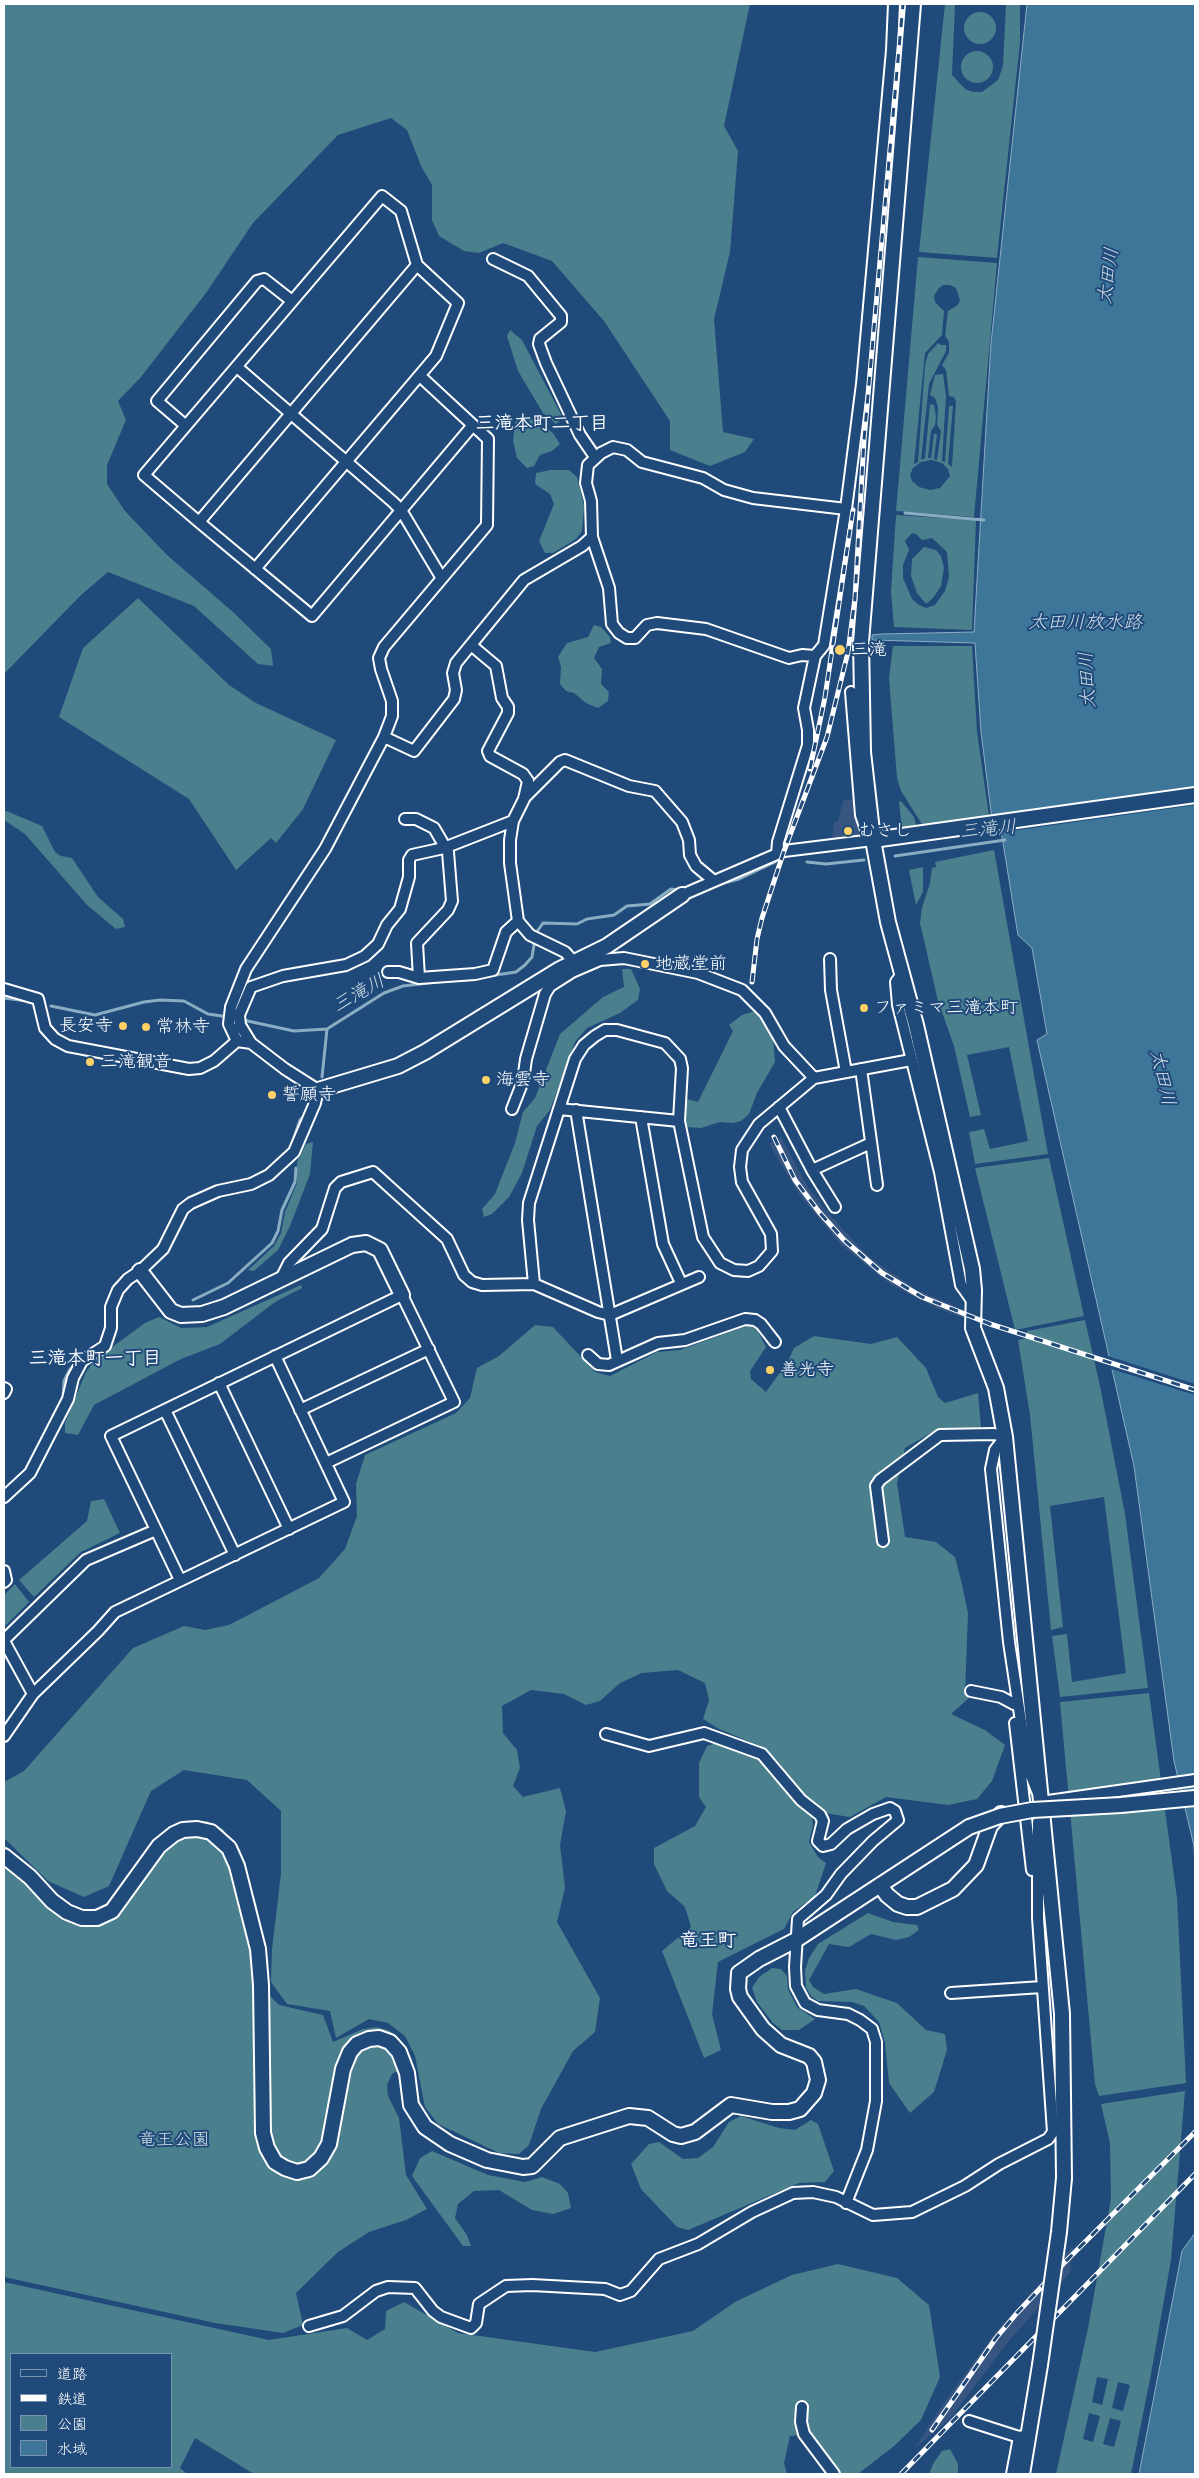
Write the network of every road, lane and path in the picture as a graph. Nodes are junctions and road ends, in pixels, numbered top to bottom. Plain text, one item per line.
1 (894, 4) edge
2 (913, 4) edge
3 (493, 259) dead end
4 (416, 265) junction
5 (292, 301) junction
6 (237, 367) junction
7 (420, 376) junction
8 (291, 414) junction
9 (185, 425) junction
10 (474, 425) junction
11 (595, 457) junction
12 (347, 462) junction
13 (846, 509) junction
14 (401, 510) junction
15 (199, 522) junction
16 (592, 537) junction
17 (255, 568) junction
18 (441, 577) junction
19 (471, 645) junction
20 (815, 656) junction
21 (851, 692) dead end
22 (384, 737) junction
23 (1195, 796) edge
24 (524, 798) junction
25 (405, 819) dead end
26 (513, 821) junction
27 (880, 839) junction
28 (444, 848) junction
29 (777, 854) junction
30 (714, 882) junction
31 (682, 895) joint
32 (518, 921) junction
33 (598, 956) junction
34 (830, 959) dead end
35 (574, 962) junction
36 (388, 972) dead end
37 (901, 974) junction
38 (419, 978) junction
39 (4, 990) edge
40 (237, 1041) junction
41 (251, 1043) junction
42 (911, 1060) junction
43 (861, 1069) junction
44 (846, 1072) junction
45 (814, 1078) junction
46 (318, 1090) junction
47 (779, 1107) junction
48 (512, 1109) dead end
49 (559, 1109) junction
50 (576, 1110) junction
51 (640, 1117) junction
52 (679, 1121) junction
53 (933, 1124) junction
54 (871, 1143) junction
55 (812, 1170) junction
56 (877, 1185) dead end
57 (835, 1207) dead end
58 (140, 1271) junction
59 (699, 1276) dead end
60 (281, 1279) junction
61 (681, 1283) junction
62 (534, 1284) junction
63 (402, 1295) junction
64 (610, 1315) junction
65 (775, 1342) dead end
66 (429, 1349) junction
67 (588, 1355) dead end
68 (275, 1356) junction
69 (617, 1360) junction
70 (219, 1383) junction
71 (4, 1388) edge
72 (4, 1393) edge
73 (165, 1410) junction
74 (300, 1410) junction
75 (1005, 1438) junction
76 (326, 1463) junction
77 (4, 1498) edge
78 (290, 1528) junction
79 (156, 1530) junction
80 (883, 1541) dead end
81 (235, 1555) junction
82 (4, 1571) edge
83 (180, 1580) junction
84 (4, 1582) edge
85 (4, 1641) edge
86 (1009, 1642) junction
87 (971, 1691) dead end
88 (33, 1694) junction
89 (1014, 1704) junction
90 (606, 1734) dead end
91 (4, 1736) edge
92 (1195, 1780) edge
93 (1195, 1798) edge
94 (1035, 1804) junction
95 (4, 1856) edge
96 (880, 1885) junction
97 (1038, 1918) junction
98 (796, 1940) junction
99 (1042, 1987) junction
100 (951, 1992) dead end
101 (846, 2203) junction
102 (309, 2326) dead end
103 (802, 2407) dead end
104 (969, 2421) dead end
105 (1024, 2436) junction
106 (834, 2474) edge
107 (1012, 2474) edge
108 (1022, 2474) edge

1 - 13 street
2 - 27 street
3 - 11 street
4 - 5 street
4 - 7 street
4 - 8 street
5 - 6 street
5 - 9 street
6 - 8 street
6 - 9 street
7 - 10 street
7 - 12 street
8 - 12 street
8 - 15 street
9 - 15 street
10 - 14 street
10 - 18 street
11 - 13 street
11 - 16 street
12 - 14 street
12 - 17 street
13 - 20 street
14 - 17 street
14 - 18 street
15 - 17 street
16 - 19 street
16 - 20 street
18 - 22 street
19 - 22 street
19 - 24 street
20 - 29 street
21 - 27 street
22 - 40 street
23 - 27 street
24 - 26 street
24 - 30 street
25 - 28 street
26 - 28 street
26 - 32 street
27 - 29 street
27 - 37 street
28 - 38 street
28 - 41 street
29 - 30 street
30 - 31 street
31 - 33 street
32 - 35 street
32 - 38 street
33 - 35 street
33 - 45 street
33 - 48 street
34 - 44 street
35 - 46 street
36 - 38 street
37 - 42 street
37 - 53 street
39 - 40 street
40 - 41 street
41 - 46 street
42 - 43 street
42 - 53 street
43 - 44 street
43 - 54 street
44 - 45 street
45 - 47 street
46 - 58 street
47 - 52 street
47 - 55 street
49 - 50 street
49 - 52 street
49 - 62 street
50 - 51 street
50 - 64 street
51 - 52 street
51 - 61 street
53 - 75 street
54 - 55 street
54 - 56 street
55 - 57 street
58 - 60 street
58 - 77 street
59 - 61 street
60 - 62 street
60 - 63 street
61 - 64 street
62 - 64 street
63 - 66 street
63 - 68 street
64 - 69 street
65 - 69 street
66 - 74 street
66 - 76 street
67 - 69 street
68 - 70 street
68 - 74 street
70 - 73 street
70 - 78 street
71 - 72 street
73 - 79 street
73 - 81 street
74 - 76 street
75 - 80 street
75 - 86 street
75 - 94 street
76 - 78 street
78 - 81 street
79 - 83 street
79 - 85 street
81 - 83 street
82 - 84 street
83 - 88 street
85 - 88 street
86 - 89 street
86 - 94 street
87 - 89 street
88 - 91 street
89 - 97 street
90 - 98 street
92 - 94 street
93 - 96 street, bridge
94 - 96 street
94 - 97 street
94 - 105 street, bridge
95 - 98 street
96 - 98 street
97 - 99 street
98 - 101 street
99 - 100 street
99 - 101 street
101 - 102 street
103 - 106 street
104 - 105 street
105 - 107 street
105 - 108 street

